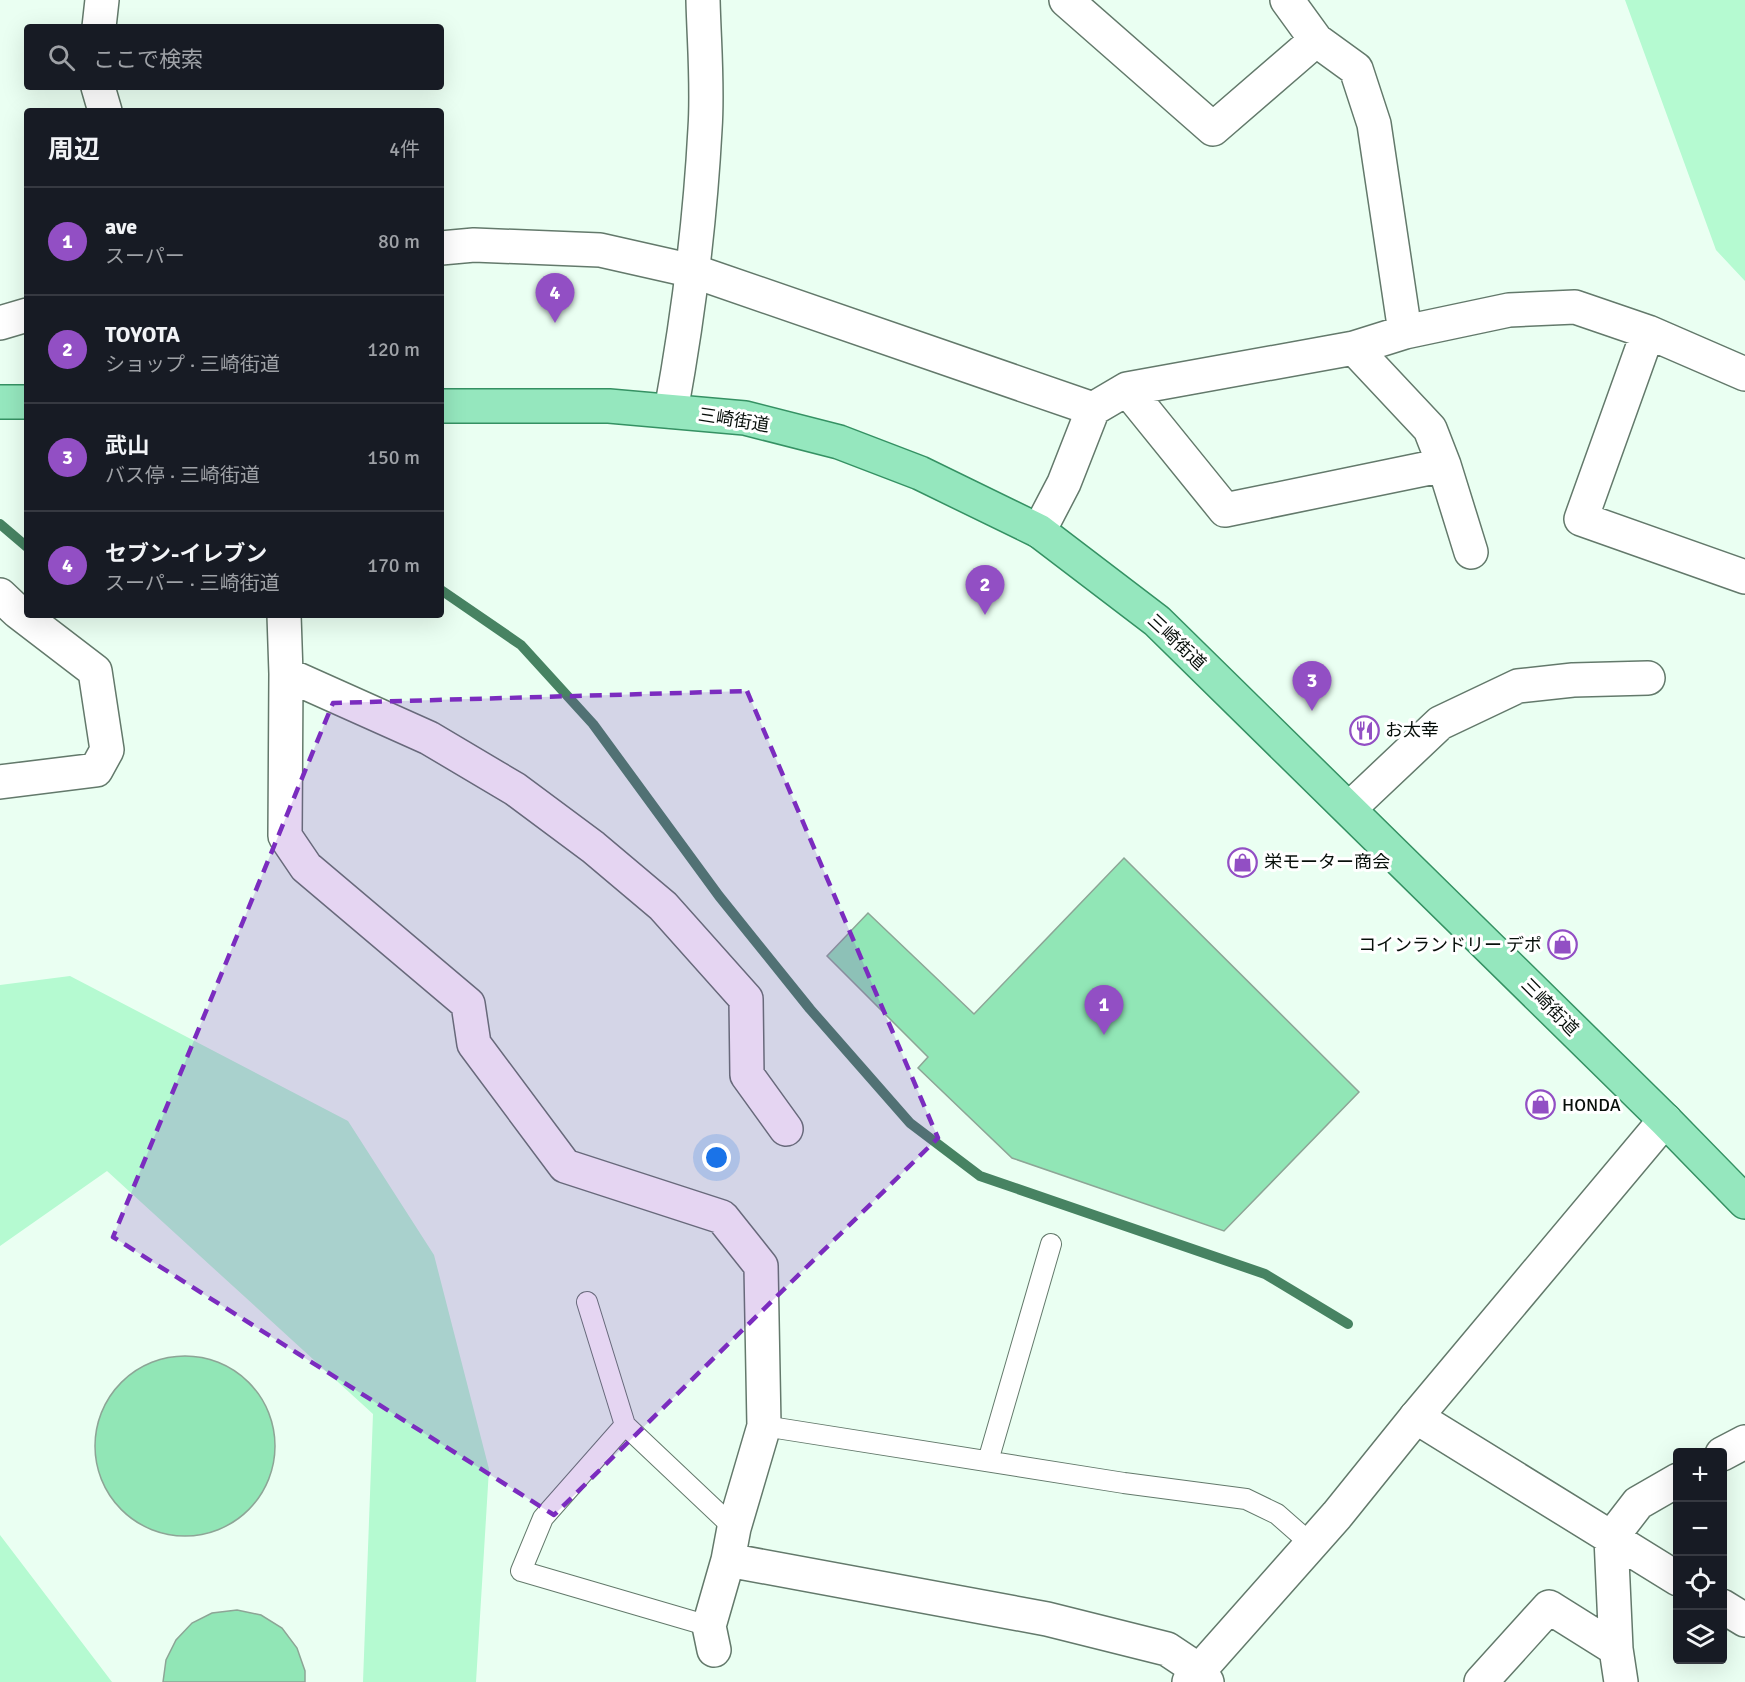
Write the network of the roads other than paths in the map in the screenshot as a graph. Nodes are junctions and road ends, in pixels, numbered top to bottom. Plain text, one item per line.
1 (102, 0) edge
2 (703, 0) edge
3 (1066, 0) edge
4 (1287, 0) edge
5 (99, 24) edge
6 (1316, 40) junction
7 (99, 90) edge
8 (104, 108) edge
9 (444, 248) edge
10 (693, 271) junction
11 (24, 316) edge
12 (0, 323) edge
13 (1405, 332) junction
14 (1648, 332) junction
15 (1354, 348) junction
16 (1745, 374) edge
17 (1127, 389) junction
18 (0, 402) edge
19 (24, 402) edge
20 (444, 406) edge
21 (1093, 409) junction
22 (671, 411) junction
23 (1444, 465) junction
24 (1039, 531) junction
25 (1471, 552) dead end
26 (1745, 577) edge
27 (0, 595) edge
28 (24, 617) edge
29 (26, 618) edge
30 (284, 618) edge
31 (286, 674) junction
32 (1648, 678) dead end
33 (0, 782) edge
34 (1349, 809) junction
35 (1665, 1120) junction
36 (786, 1129) dead end
37 (1745, 1202) edge
38 (1051, 1244) dead end
39 (587, 1302) dead end
40 (1416, 1417) junction
41 (625, 1425) junction
42 (764, 1426) junction
43 (1745, 1442) edge
44 (1727, 1451) edge
45 (988, 1461) junction
46 (1673, 1482) edge
47 (734, 1528) junction
48 (1611, 1538) junction
49 (1310, 1543) junction
50 (729, 1560) junction
51 (1673, 1577) edge
52 (1727, 1609) edge
53 (1745, 1620) edge
54 (712, 1638) joint
55 (1616, 1649) junction
56 (1199, 1678) edge
57 (1481, 1682) edge
58 (1621, 1682) edge

1 - 5 street
2 - 10 street
3 - 6 street
4 - 6 street
6 - 13 street
7 - 8 street
9 - 10 street
10 - 21 street
10 - 22 street
11 - 12 street
13 - 14 street
13 - 15 street
14 - 16 street
14 - 26 street
15 - 17 street
15 - 23 street
17 - 21 street
17 - 23 street
18 - 19 main road
20 - 22 main road, 三崎街道
21 - 24 street
22 - 24 main road, 三崎街道
23 - 25 street
24 - 34 main road, 三崎街道
27 - 28 street
29 - 33 street
30 - 31 street
31 - 36 street
31 - 42 street
32 - 34 street
34 - 35 main road, 三崎街道
35 - 37 main road, 三崎街道
35 - 40 street
38 - 45 lane
39 - 41 lane
40 - 48 street
40 - 49 street
41 - 47 lane
41 - 54 lane
42 - 45 lane
42 - 47 street
43 - 44 street
45 - 49 lane
46 - 48 street
47 - 50 street
48 - 51 street
48 - 55 street
49 - 56 street
50 - 54 street
50 - 56 street
52 - 53 street
55 - 57 street
55 - 58 street

